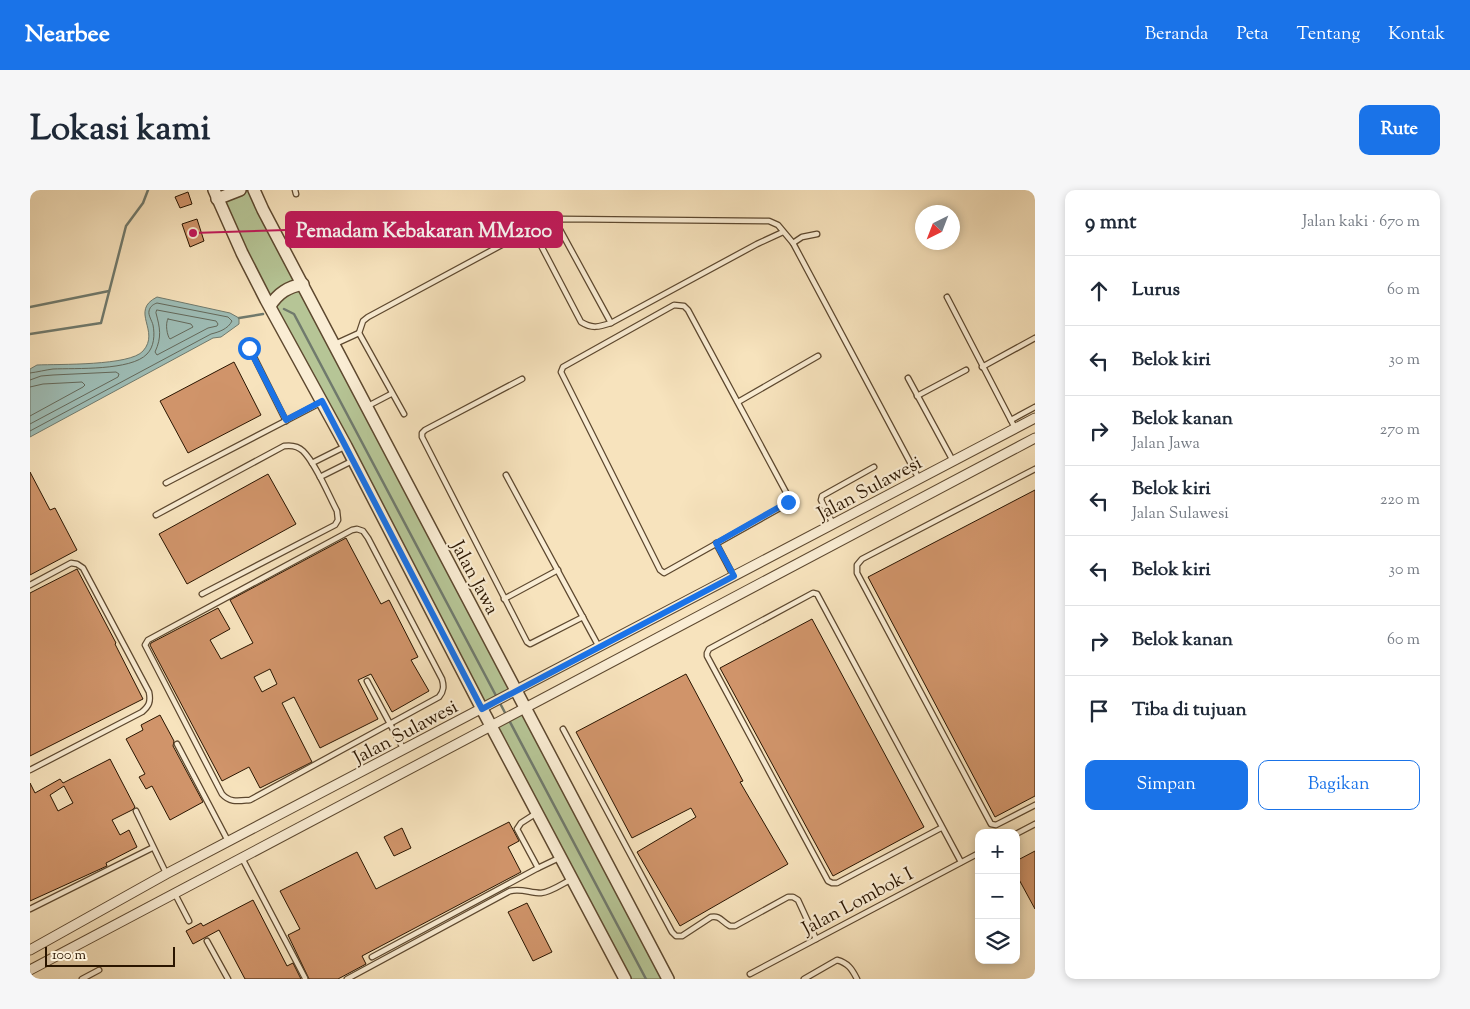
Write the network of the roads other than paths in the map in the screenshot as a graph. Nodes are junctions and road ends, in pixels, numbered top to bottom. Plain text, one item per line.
1 (240, 190) edge
2 (254, 190) edge
3 (215, 194) edge
4 (783, 232) junction
5 (816, 234) dead end
6 (792, 243) junction
7 (302, 284) junction
8 (947, 297) dead end
9 (270, 306) junction
10 (611, 323) junction
11 (359, 333) junction
12 (1035, 338) edge
13 (334, 344) junction
14 (249, 348) dead end
15 (818, 356) dead end
16 (982, 367) junction
17 (966, 370) dead end
18 (908, 378) dead end
19 (522, 379) dead end
20 (392, 394) junction
21 (917, 396) junction
22 (322, 401) junction
23 (738, 402) junction
24 (367, 407) junction
25 (1035, 407) edge
26 (404, 414) dead end
27 (1035, 418) edge
28 (286, 420) junction
29 (1013, 424) junction
30 (1035, 438) edge
31 (346, 446) junction
32 (353, 460) junction
33 (953, 461) junction
34 (312, 464) junction
35 (874, 467) dead end
36 (1035, 469) edge
37 (506, 475) dead end
38 (320, 477) junction
39 (919, 479) junction
40 (166, 483) dead end
41 (156, 515) dead end
42 (833, 524) junction
43 (716, 543) junction
44 (558, 570) junction
45 (734, 576) junction
46 (30, 585) edge
47 (202, 594) dead end
48 (504, 599) junction
49 (584, 617) junction
50 (599, 648) junction
51 (367, 681) dead end
52 (513, 693) junction
53 (485, 707) junction
54 (522, 710) junction
55 (389, 724) junction
56 (494, 724) junction
57 (563, 729) dead end
58 (177, 744) dead end
59 (404, 750) junction
60 (30, 770) edge
61 (1035, 805) edge
62 (136, 812) dead end
63 (537, 813) junction
64 (1035, 824) edge
65 (941, 828) junction
66 (1020, 832) edge
67 (229, 842) junction
68 (152, 848) junction
69 (975, 855) edge
70 (560, 857) junction
71 (242, 858) junction
72 (961, 862) junction
73 (538, 868) junction
74 (166, 874) junction
75 (572, 879) junction
76 (175, 894) junction
77 (30, 909) edge
78 (189, 921) dead end
79 (816, 939) junction
80 (207, 941) dead end
81 (30, 950) edge
82 (372, 957) dead end
83 (30, 970) edge
84 (99, 970) dead end
85 (750, 974) dead end
86 (305, 978) edge
87 (82, 979) edge
88 (228, 979) edge
89 (347, 979) edge
90 (625, 979) edge
91 (668, 979) edge
92 (804, 979) edge
93 (857, 979) edge

1 - 3 street
2 - 7 street, Jalan Jawa
3 - 9 street
4 - 6 lane
4 - 10 lane
4 - 10 lane
5 - 6 lane
6 - 39 lane
7 - 9 street
7 - 13 street, Jalan Jawa
8 - 16 lane
9 - 22 street
10 - 11 lane
11 - 13 lane
11 - 20 lane
12 - 16 lane
13 - 24 street, Jalan Jawa
14 - 28 lane
15 - 23 lane
16 - 29 lane
17 - 21 lane
18 - 21 lane
19 - 48 lane
20 - 24 lane
20 - 26 lane
21 - 33 lane
22 - 28 lane
22 - 31 street
23 - 43 lane
23 - 43 lane
24 - 52 street, Jalan Jawa
25 - 29 lane
27 - 29 street, Jalan Sulawesi
28 - 40 lane
29 - 33 street, Jalan Sulawesi
30 - 54 street, Jalan Sulawesi
31 - 32 street
31 - 34 lane
32 - 38 lane
32 - 53 street
33 - 39 street, Jalan Sulawesi
34 - 38 lane
34 - 41 lane
35 - 42 lane
36 - 61 lane
37 - 44 lane
38 - 47 lane
39 - 42 street, Jalan Sulawesi
42 - 45 street, Jalan Sulawesi
43 - 45 lane
44 - 48 lane
44 - 49 lane
45 - 50 street, Jalan Sulawesi
46 - 60 lane
48 - 49 lane
49 - 50 lane
50 - 52 street, Jalan Sulawesi
51 - 55 lane
52 - 53 street, Jalan Sulawesi
52 - 54 street, Jalan Jawa
53 - 56 street
53 - 59 street, Jalan Sulawesi
54 - 56 street, Jalan Sulawesi
54 - 91 street, Jalan Jawa
55 - 55 lane
55 - 59 lane
56 - 63 street
56 - 71 street, Jalan Sulawesi
57 - 79 lane
58 - 67 lane
59 - 67 street, Jalan Sulawesi
62 - 68 lane
63 - 70 street
63 - 73 lane
64 - 66 lane
65 - 65 lane
65 - 72 lane
67 - 74 street, Jalan Sulawesi
68 - 74 lane
68 - 77 lane
69 - 72 lane, Jalan Lombok I
70 - 73 lane
70 - 75 street
71 - 76 street, Jalan Sulawesi
71 - 86 lane
72 - 79 lane, Jalan Lombok I
73 - 82 lane
74 - 81 street, Jalan Sulawesi
75 - 89 lane
75 - 90 street
76 - 78 lane
76 - 83 street, Jalan Sulawesi
79 - 85 lane, Jalan Lombok I
80 - 88 lane
84 - 87 lane
92 - 93 lane

